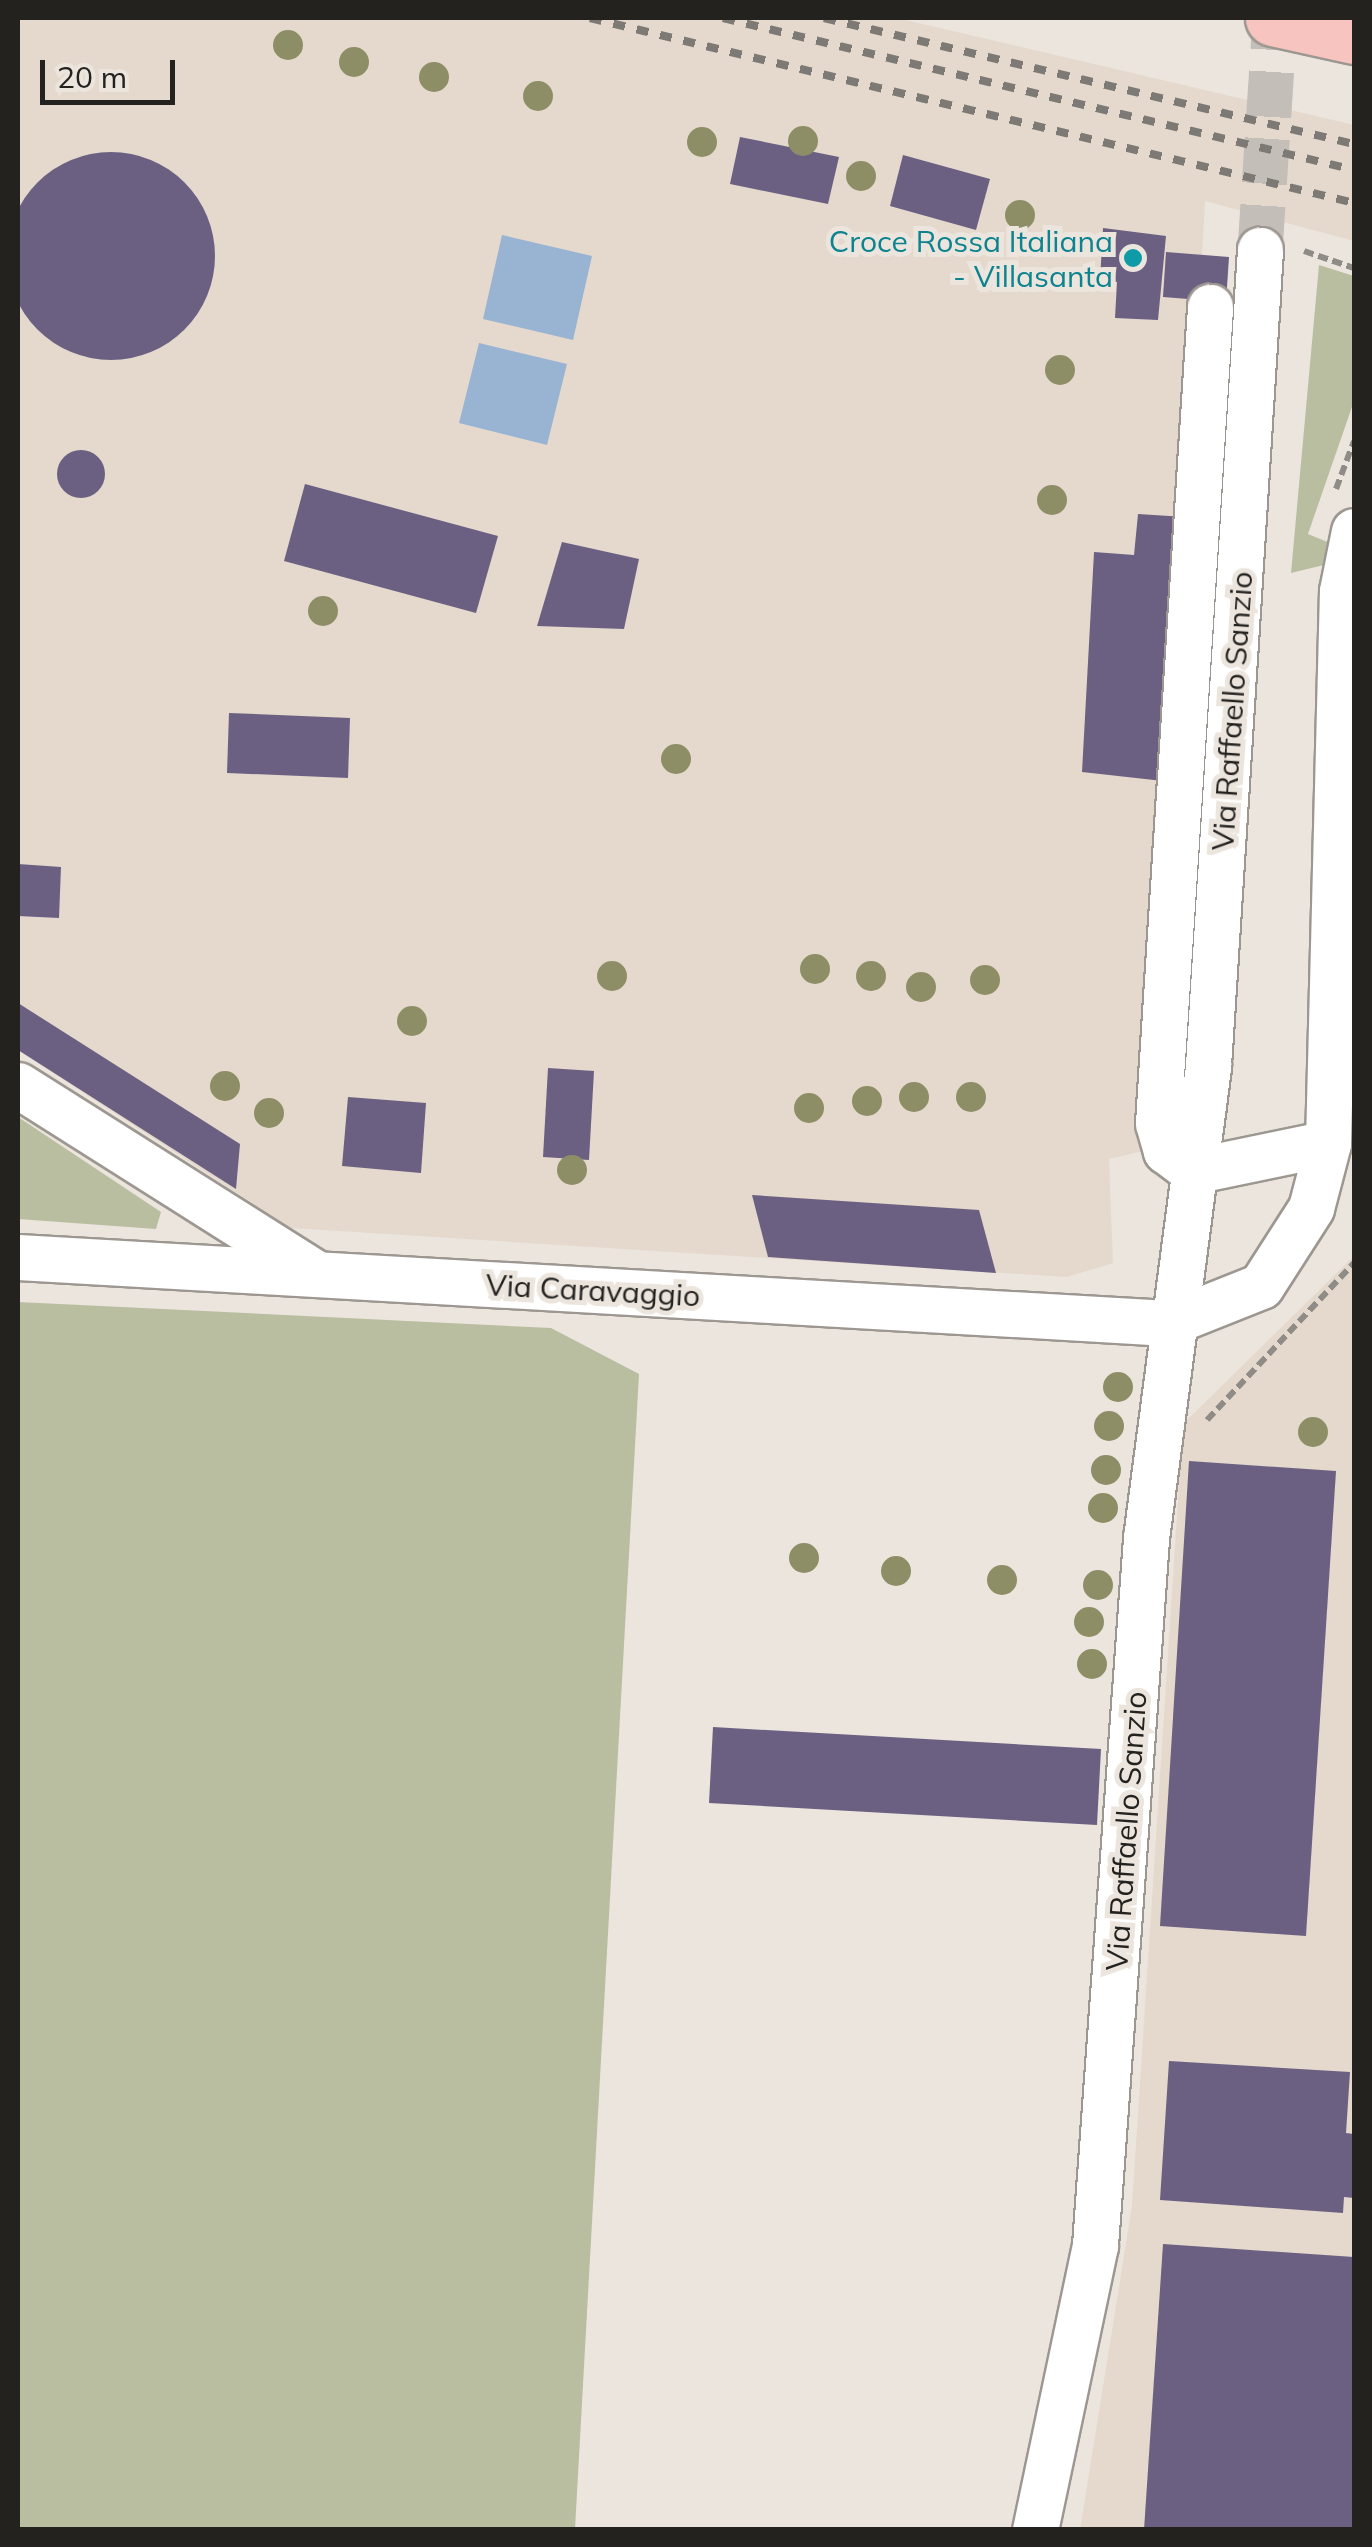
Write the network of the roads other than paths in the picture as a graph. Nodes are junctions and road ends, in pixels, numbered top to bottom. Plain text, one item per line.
1 (1273, 18) edge
2 (1341, 28) edge
3 (1277, 249) tunnel mouth
4 (1210, 307) dead end
5 (1354, 531) edge
6 (18, 1085) edge
7 (1328, 1142) junction
8 (1192, 1171) junction
9 (18, 1257) edge
10 (317, 1274) junction
11 (1168, 1324) junction
12 (1040, 2516) edge

1 - 2 main road
3 - 8 street, Via Raffaello Sanzio
4 - 8 street, Via Raffaello Sanzio
5 - 7 street
6 - 10 street
7 - 8 street
7 - 11 street
8 - 11 street, Via Raffaello Sanzio
9 - 10 street, Via Caravaggio
10 - 11 street, Via Caravaggio
11 - 12 street, Via Raffaello Sanzio

